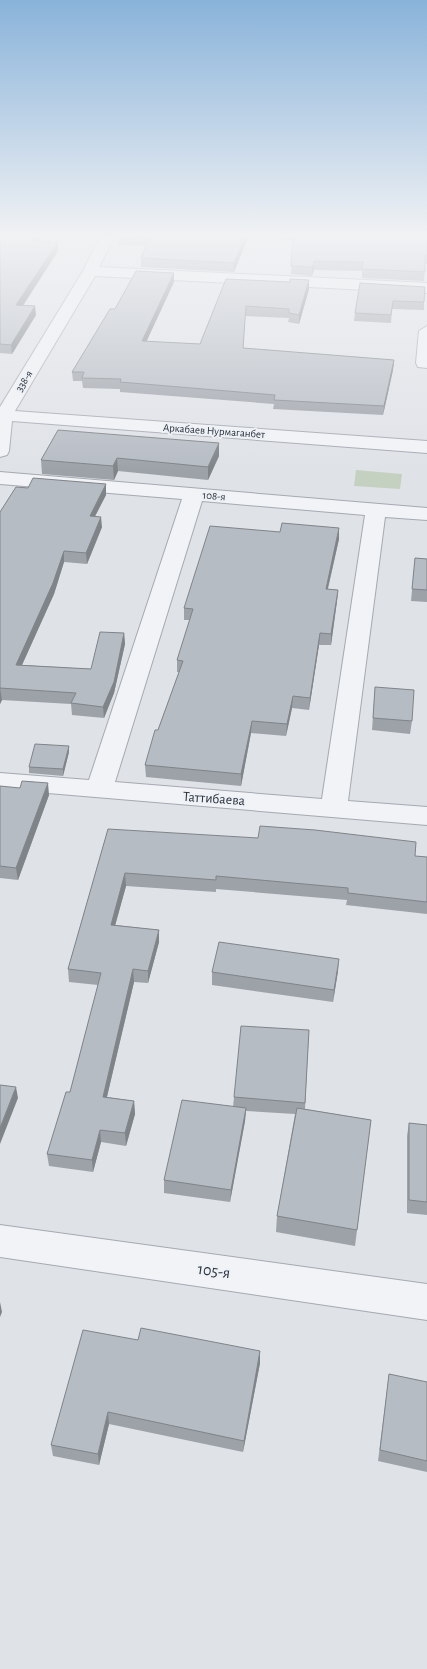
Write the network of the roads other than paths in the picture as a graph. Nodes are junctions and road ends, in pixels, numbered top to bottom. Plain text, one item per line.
1 (63, 315) edge
2 (427, 331) edge
3 (427, 364) edge
4 (2, 415) edge
5 (427, 447) edge
6 (0, 451) edge
7 (0, 478) edge
8 (194, 494) junction
9 (376, 510) junction
10 (427, 514) edge
11 (0, 781) edge
12 (99, 790) junction
13 (334, 808) junction
14 (427, 816) edge
15 (0, 1241) edge
16 (427, 1302) edge

1 - 4 street, 338-я
2 - 3 street
4 - 5 street, Аркабаев Нурмаганбет
4 - 6 street, 338-я
7 - 8 street, 108-я
8 - 9 street, 108-я
8 - 12 street
9 - 10 street, 108-я
9 - 13 street
11 - 12 street, Таттибаева
12 - 13 street, Таттибаева
13 - 14 street, Таттибаева
15 - 16 street, 105-я

